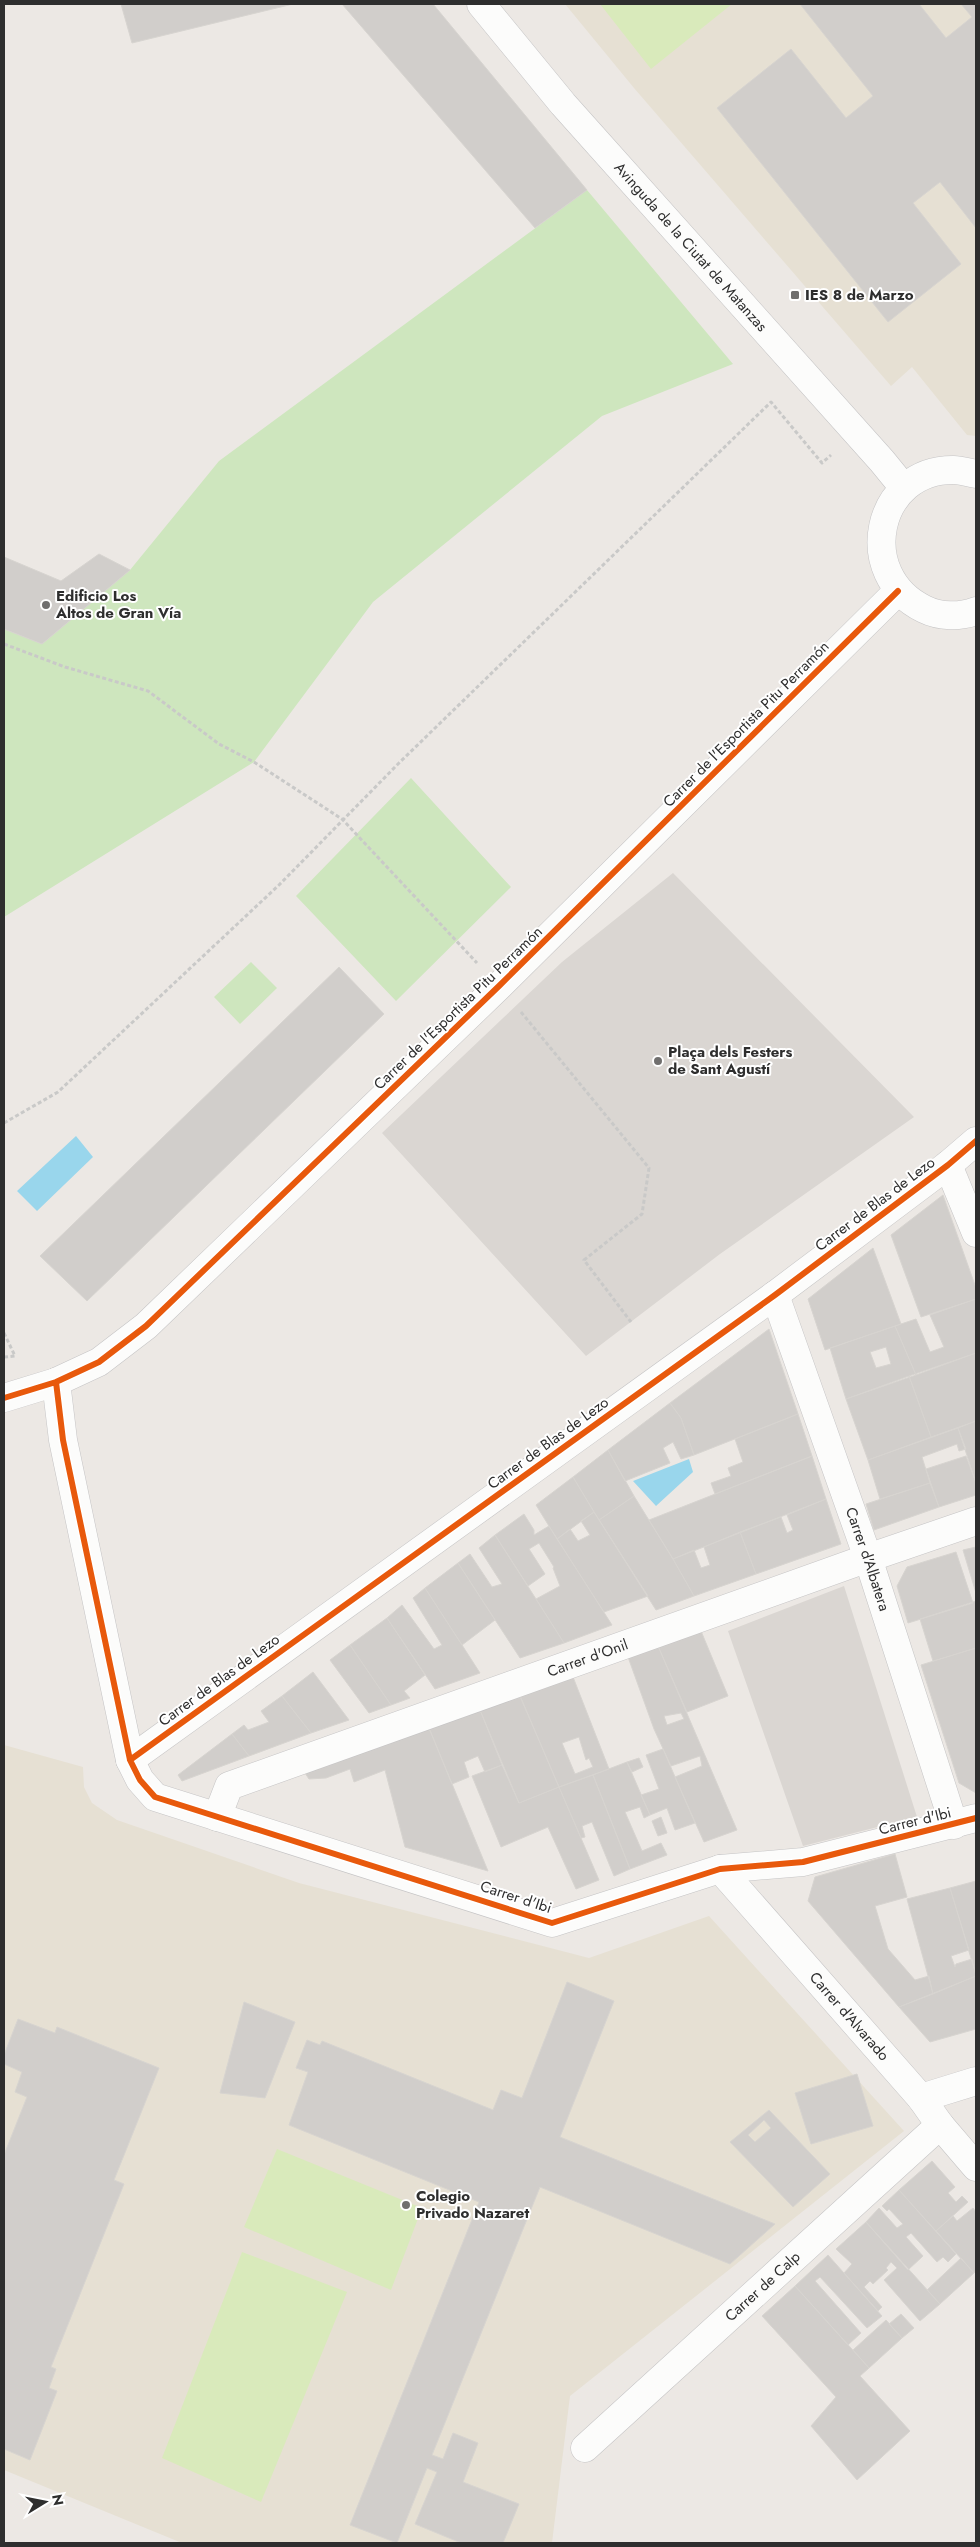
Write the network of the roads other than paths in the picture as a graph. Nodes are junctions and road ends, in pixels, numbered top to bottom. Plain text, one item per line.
1 (481, 4) edge
2 (976, 474) edge
3 (904, 488) junction
4 (898, 591) junction
5 (976, 611) edge
6 (976, 1141) edge
7 (948, 1165) junction
8 (976, 1233) edge
9 (774, 1295) junction
10 (56, 1382) junction
11 (4, 1398) edge
12 (976, 1521) edge
13 (868, 1558) junction
14 (130, 1760) junction
15 (217, 1817) junction
16 (965, 1821) edge
17 (720, 1869) junction
18 (976, 2081) edge
19 (921, 2098) junction
20 (940, 2125) junction
21 (976, 2167) edge
22 (585, 2448) dead end

1 - 3 street, Avinguda de la Ciutat de Matanzas
2 - 3 street
3 - 4 street
4 - 5 street
4 - 10 street, Carrer de l'Esportista Pitu Perramón
6 - 7 street, Carrer de Blas de Lezo
7 - 8 street
7 - 9 street, Carrer de Blas de Lezo
9 - 13 street, Carrer d'Albatera
9 - 14 street, Carrer de Blas de Lezo
10 - 11 street, Carrer de l'Esportista Pitu Perramón
10 - 14 street, Carrer d'Ibi
12 - 13 street, Carrer d'Onil
13 - 15 street, Carrer d'Onil
13 - 16 street, Carrer d'Albatera
14 - 15 street, Carrer d'Ibi
15 - 17 street, Carrer d'Ibi
16 - 17 street, Carrer d'Ibi
17 - 19 street, Carrer d'Alvarado
18 - 19 street
19 - 20 street, Carrer d'Alvarado
20 - 21 street, Carrer d'Alvarado
20 - 22 street, Carrer de Calp

